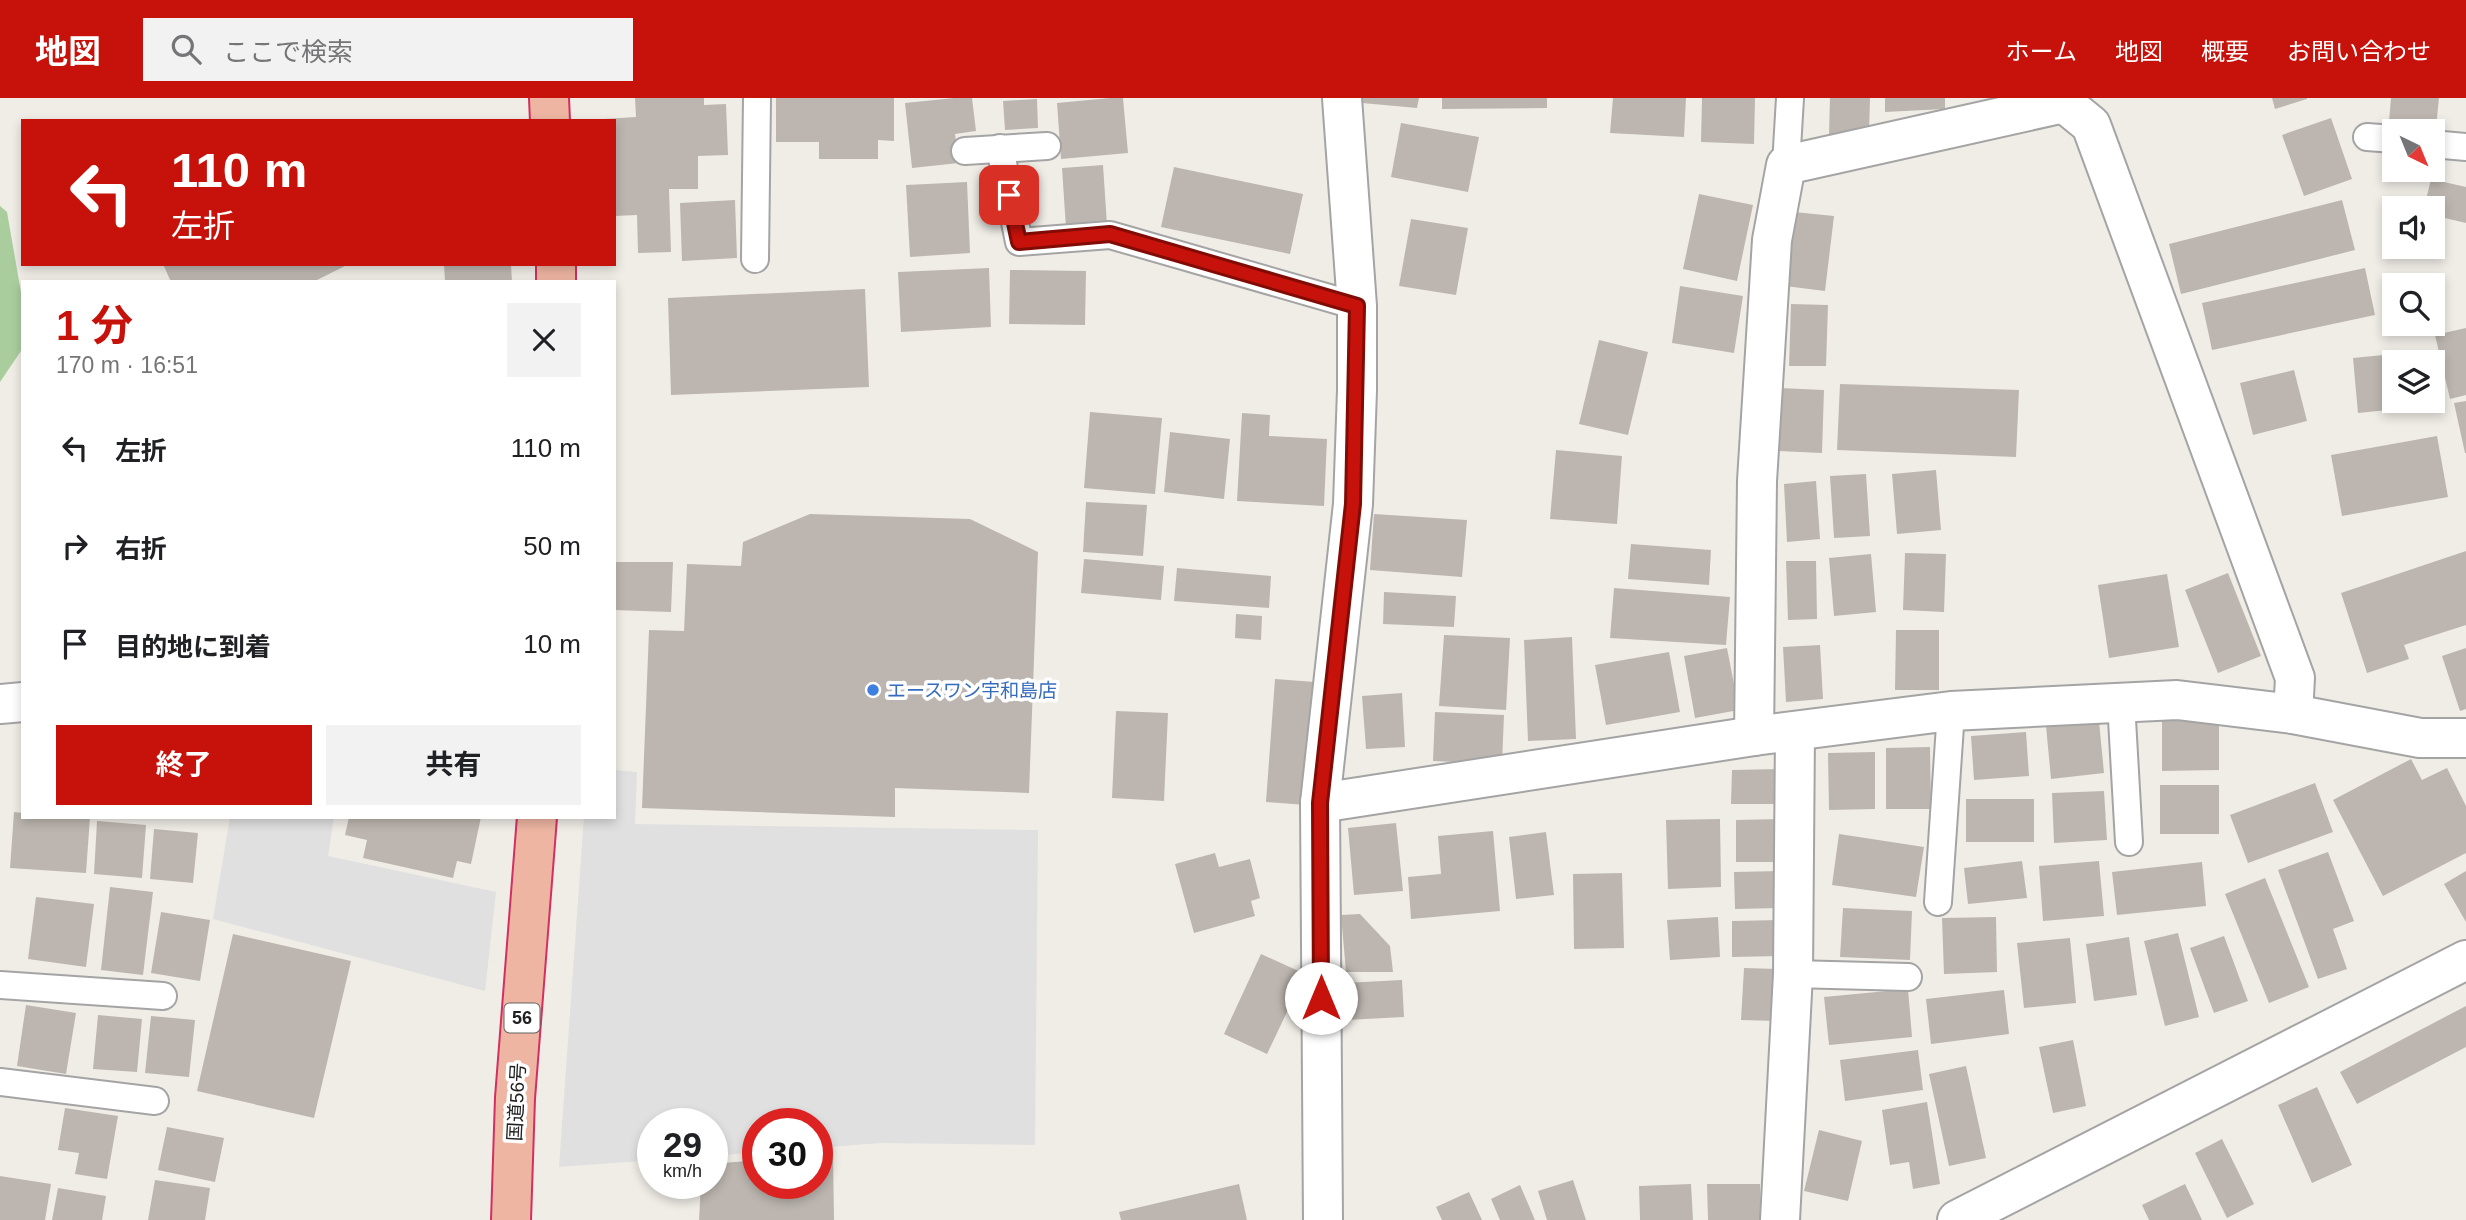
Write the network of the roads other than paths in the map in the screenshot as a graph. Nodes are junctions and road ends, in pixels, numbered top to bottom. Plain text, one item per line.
1 (549, 98) edge
2 (757, 98) edge
3 (1342, 98) edge
4 (1790, 98) edge
5 (550, 119) edge
6 (2367, 137) dead end
7 (2382, 138) edge
8 (2445, 145) edge
9 (1047, 146) dead end
10 (2466, 147) edge
11 (1000, 148) junction
12 (965, 151) dead end
13 (1786, 164) junction
14 (755, 259) dead end
15 (1357, 306) junction
16 (21, 702) edge
17 (2121, 702) junction
18 (0, 704) edge
19 (1951, 710) junction
20 (2293, 714) junction
21 (1795, 732) junction
22 (1754, 736) junction
23 (2466, 738) edge
24 (1320, 803) junction
25 (537, 819) edge
26 (2129, 842) dead end
27 (1938, 902) dead end
28 (2466, 960) edge
29 (1793, 974) junction
30 (1908, 977) dead end
31 (0, 985) edge
32 (163, 996) dead end
33 (0, 1082) edge
34 (155, 1101) dead end
35 (1968, 1217) edge
36 (511, 1220) edge
37 (1322, 1220) edge
38 (1780, 1220) edge

1 - 5 highway
2 - 14 lane
3 - 15 street
4 - 13 lane
6 - 7 lane
8 - 10 lane
9 - 11 lane
11 - 12 lane
11 - 15 lane
13 - 20 street
13 - 22 street
15 - 24 street
16 - 18 street
17 - 19 street
17 - 20 street
17 - 26 lane
19 - 21 street
19 - 27 lane
20 - 23 street
21 - 22 street
21 - 29 street
22 - 24 street
24 - 37 street
25 - 36 highway, 国道56号 / 56
28 - 35 street
29 - 30 lane
29 - 38 street
31 - 32 lane
33 - 34 lane

